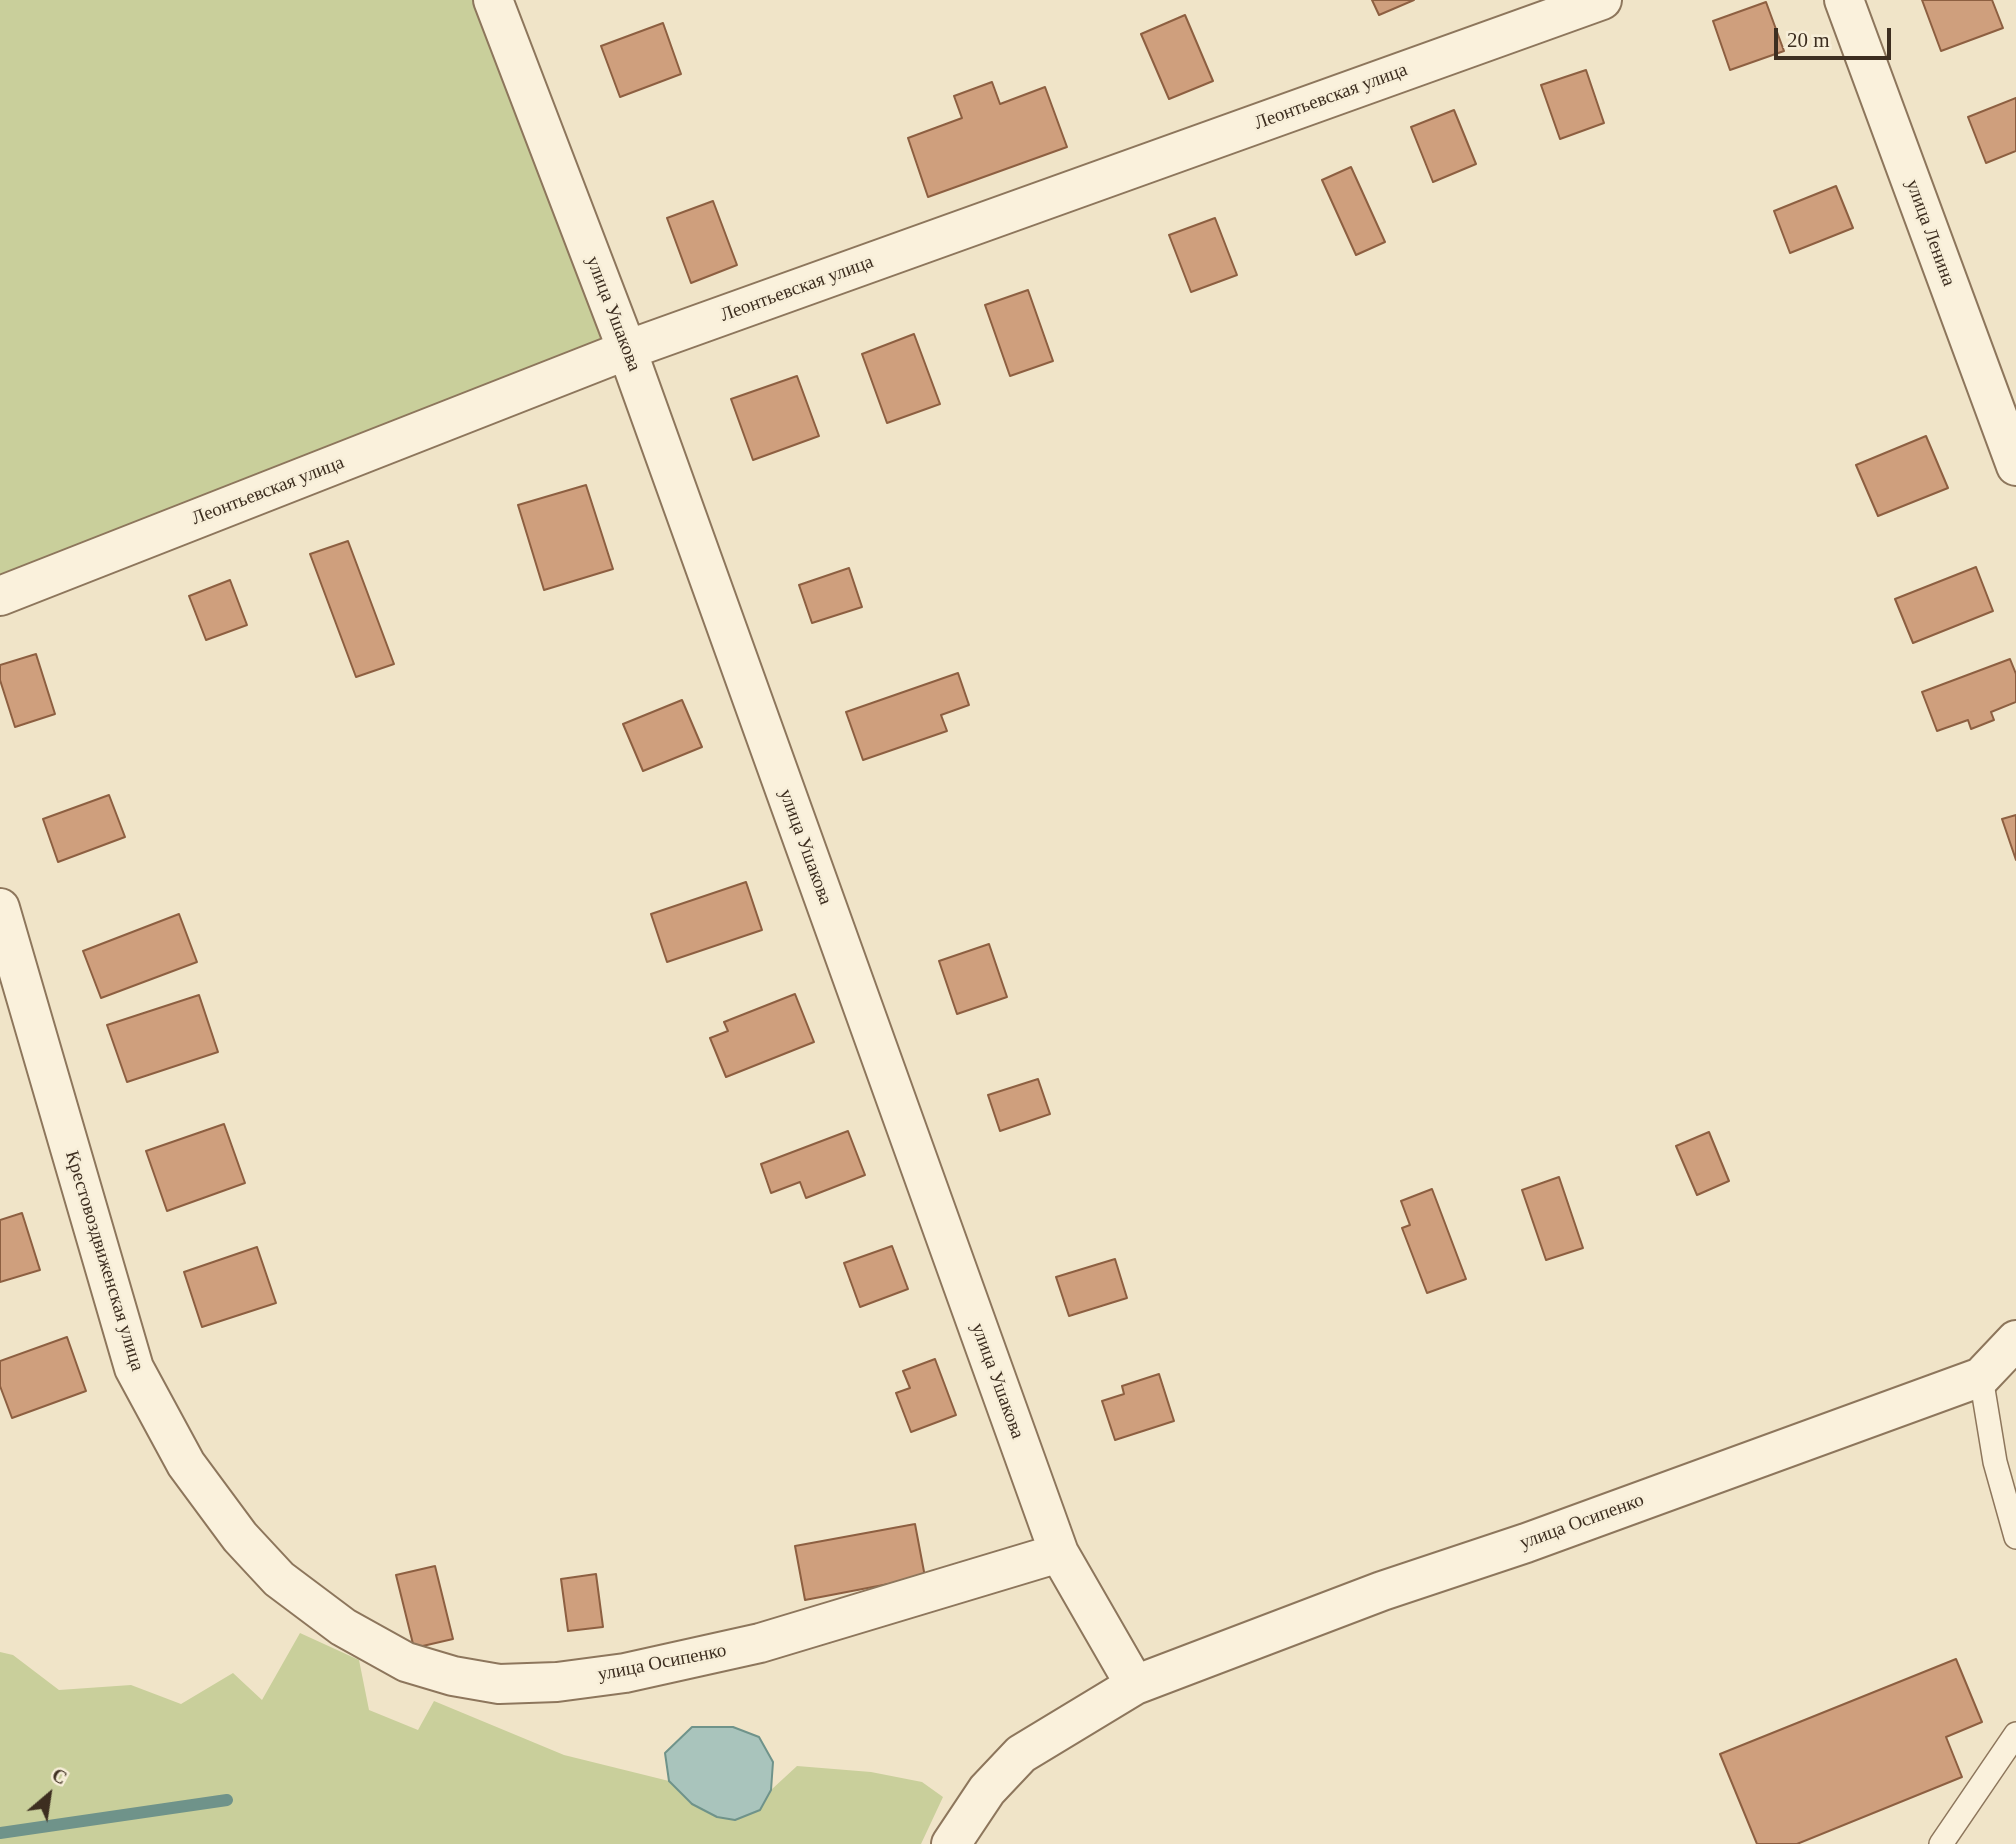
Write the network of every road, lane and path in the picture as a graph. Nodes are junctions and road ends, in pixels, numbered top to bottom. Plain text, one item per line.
1 (494, 0) edge
2 (1602, 0) edge
3 (1844, 0) edge
4 (627, 350) junction
5 (2016, 466) edge
6 (0, 596) edge
7 (0, 908) edge
8 (2016, 1339) edge
9 (1981, 1377) junction
10 (2016, 1537) edge
11 (1059, 1553) junction
12 (279, 1579) joint
13 (1135, 1685) junction
14 (2016, 1734) edge
15 (951, 1844) edge
16 (1941, 1844) edge

1 - 4 street, улица Ушакова
2 - 4 street, Леонтьевская улица
3 - 5 street, улица Ленина
4 - 6 street, Леонтьевская улица
4 - 11 street, улица Ушакова
7 - 12 street, Крестовоздвиженская улица
8 - 9 street, улица Осипенко
9 - 10 lane
9 - 13 street, улица Осипенко
11 - 12 street, улица Осипенко
11 - 13 street, улица Ушакова
13 - 15 street, улица Осипенко
14 - 16 lane

